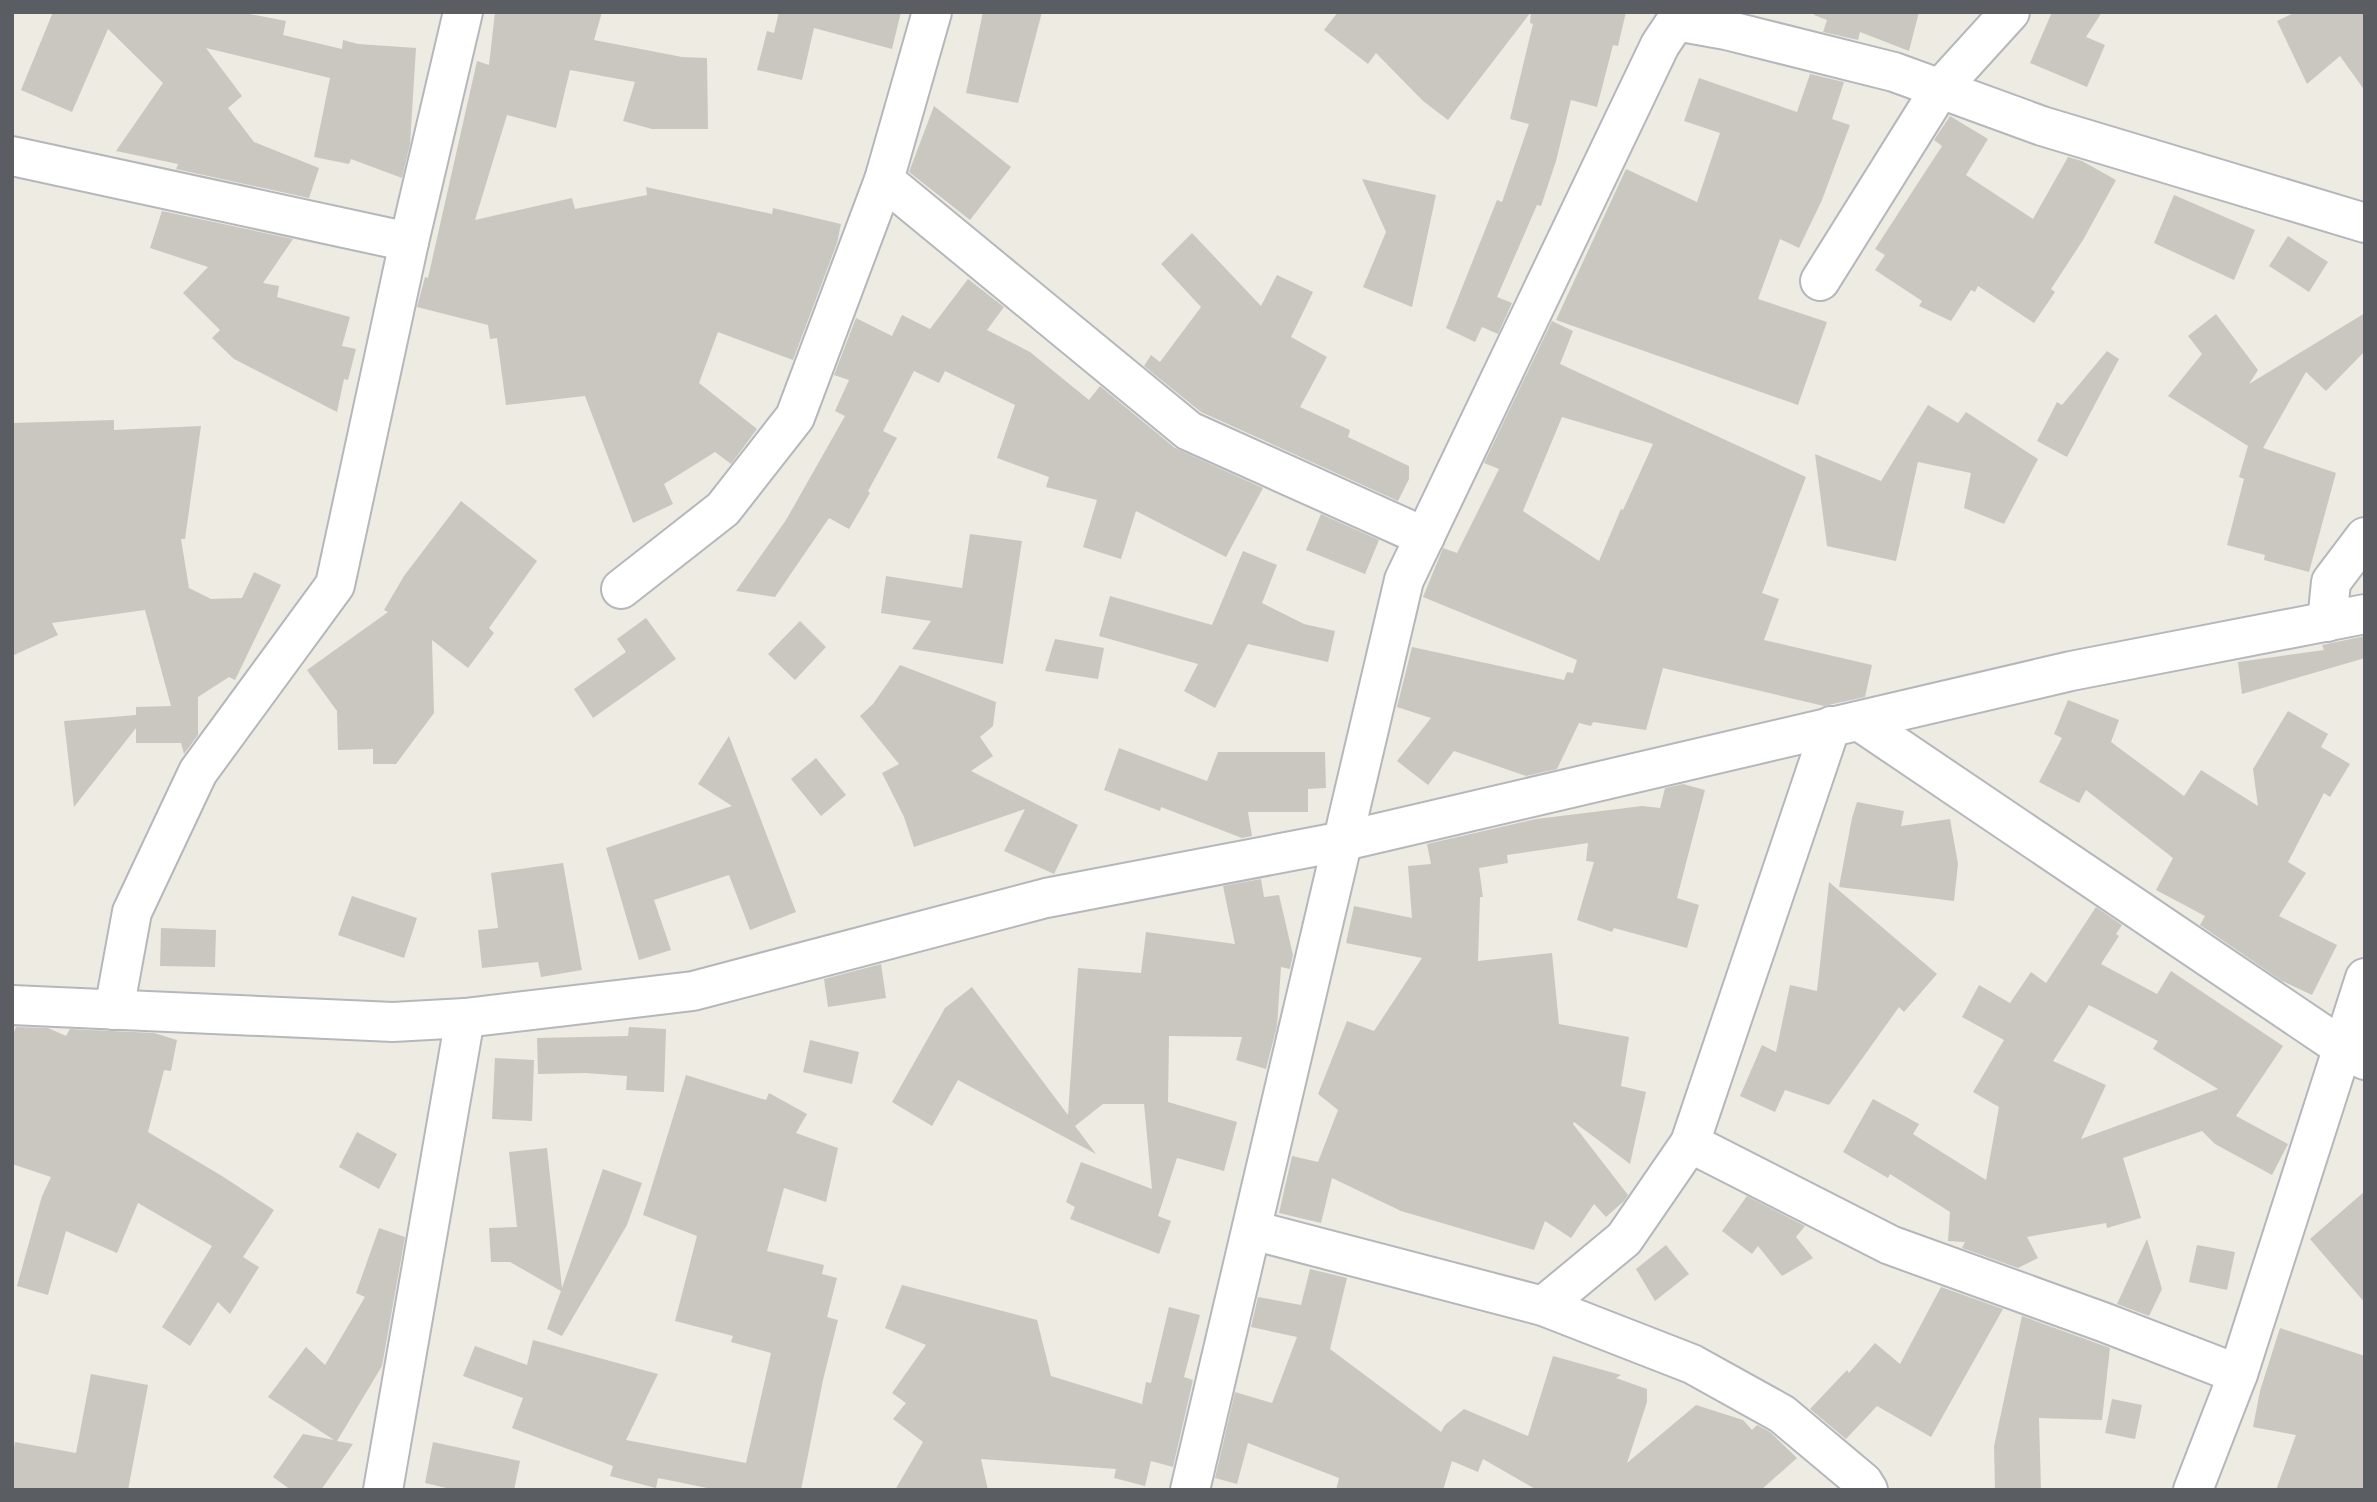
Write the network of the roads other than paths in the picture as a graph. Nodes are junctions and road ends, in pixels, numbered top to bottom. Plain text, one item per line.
1 (463, 12) edge
2 (932, 12) edge
3 (2010, 12) edge
4 (1679, 17) edge
5 (1940, 89) junction
6 (12, 156) edge
7 (884, 180) junction
8 (2365, 223) edge
9 (410, 242) junction
10 (1820, 281) dead end
11 (1424, 537) junction
12 (2365, 537) edge
13 (621, 589) dead end
14 (2365, 614) edge
15 (2327, 622) junction
16 (1845, 724) junction
17 (1344, 841) junction
18 (2365, 978) edge
19 (12, 1005) edge
20 (114, 1010) junction
21 (466, 1018) junction
22 (2354, 1054) edge
23 (1690, 1143) junction
24 (1252, 1230) junction
25 (1544, 1306) junction
26 (2238, 1374) junction
27 (383, 1490) edge
28 (1190, 1490) edge
29 (1868, 1490) edge
30 (2193, 1490) edge

1 - 9 street
2 - 7 street
3 - 5 street
4 - 5 street
4 - 11 street
5 - 8 street
5 - 10 street
6 - 9 street
7 - 11 street
7 - 13 street
9 - 20 street
11 - 17 street
12 - 15 street
14 - 15 street
15 - 16 street
16 - 17 street
16 - 22 street
16 - 23 street
17 - 21 street
17 - 24 street
18 - 22 street
19 - 20 street
20 - 21 street
21 - 27 street
22 - 26 street
23 - 25 street
23 - 26 street
24 - 25 street
24 - 28 street
25 - 29 street
26 - 30 street

